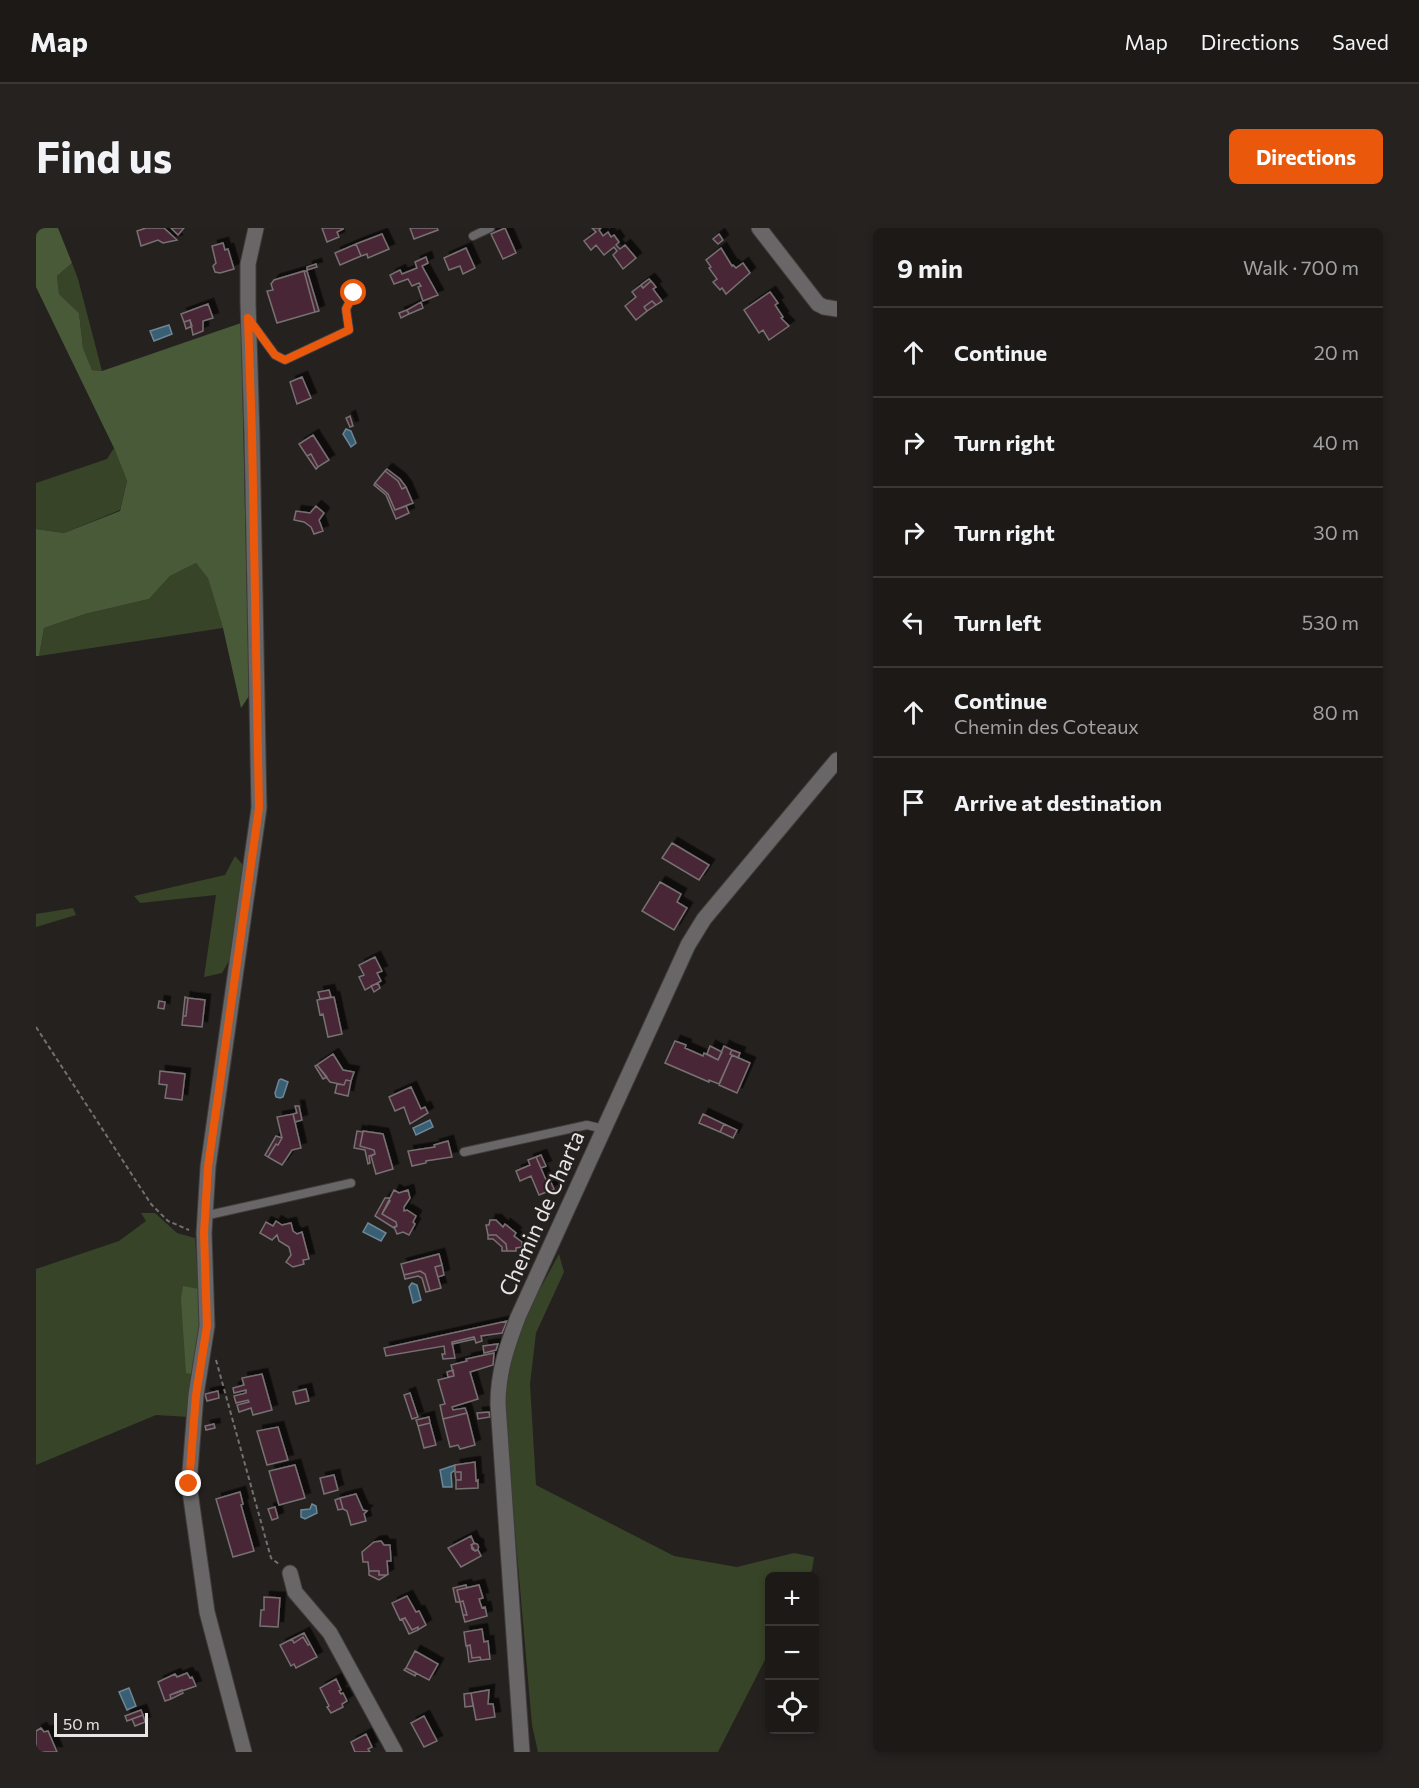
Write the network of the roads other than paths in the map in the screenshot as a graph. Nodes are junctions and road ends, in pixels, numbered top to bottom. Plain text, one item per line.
1 (256, 228) edge
2 (490, 228) edge
3 (759, 228) edge
4 (473, 236) dead end
5 (354, 293) dead end
6 (837, 309) edge
7 (248, 318) junction
8 (837, 760) edge
9 (604, 1129) junction
10 (464, 1152) dead end
11 (351, 1183) dead end
12 (204, 1216) junction
13 (290, 1573) dead end
14 (244, 1752) edge
15 (395, 1752) edge
16 (522, 1752) edge

1 - 7 street
2 - 4 lane
3 - 6 street
5 - 7 lane
7 - 12 street
8 - 9 street, Chemin de Charta
9 - 10 lane
9 - 16 street, Chemin de Charta
11 - 12 lane
12 - 14 street
13 - 15 street

